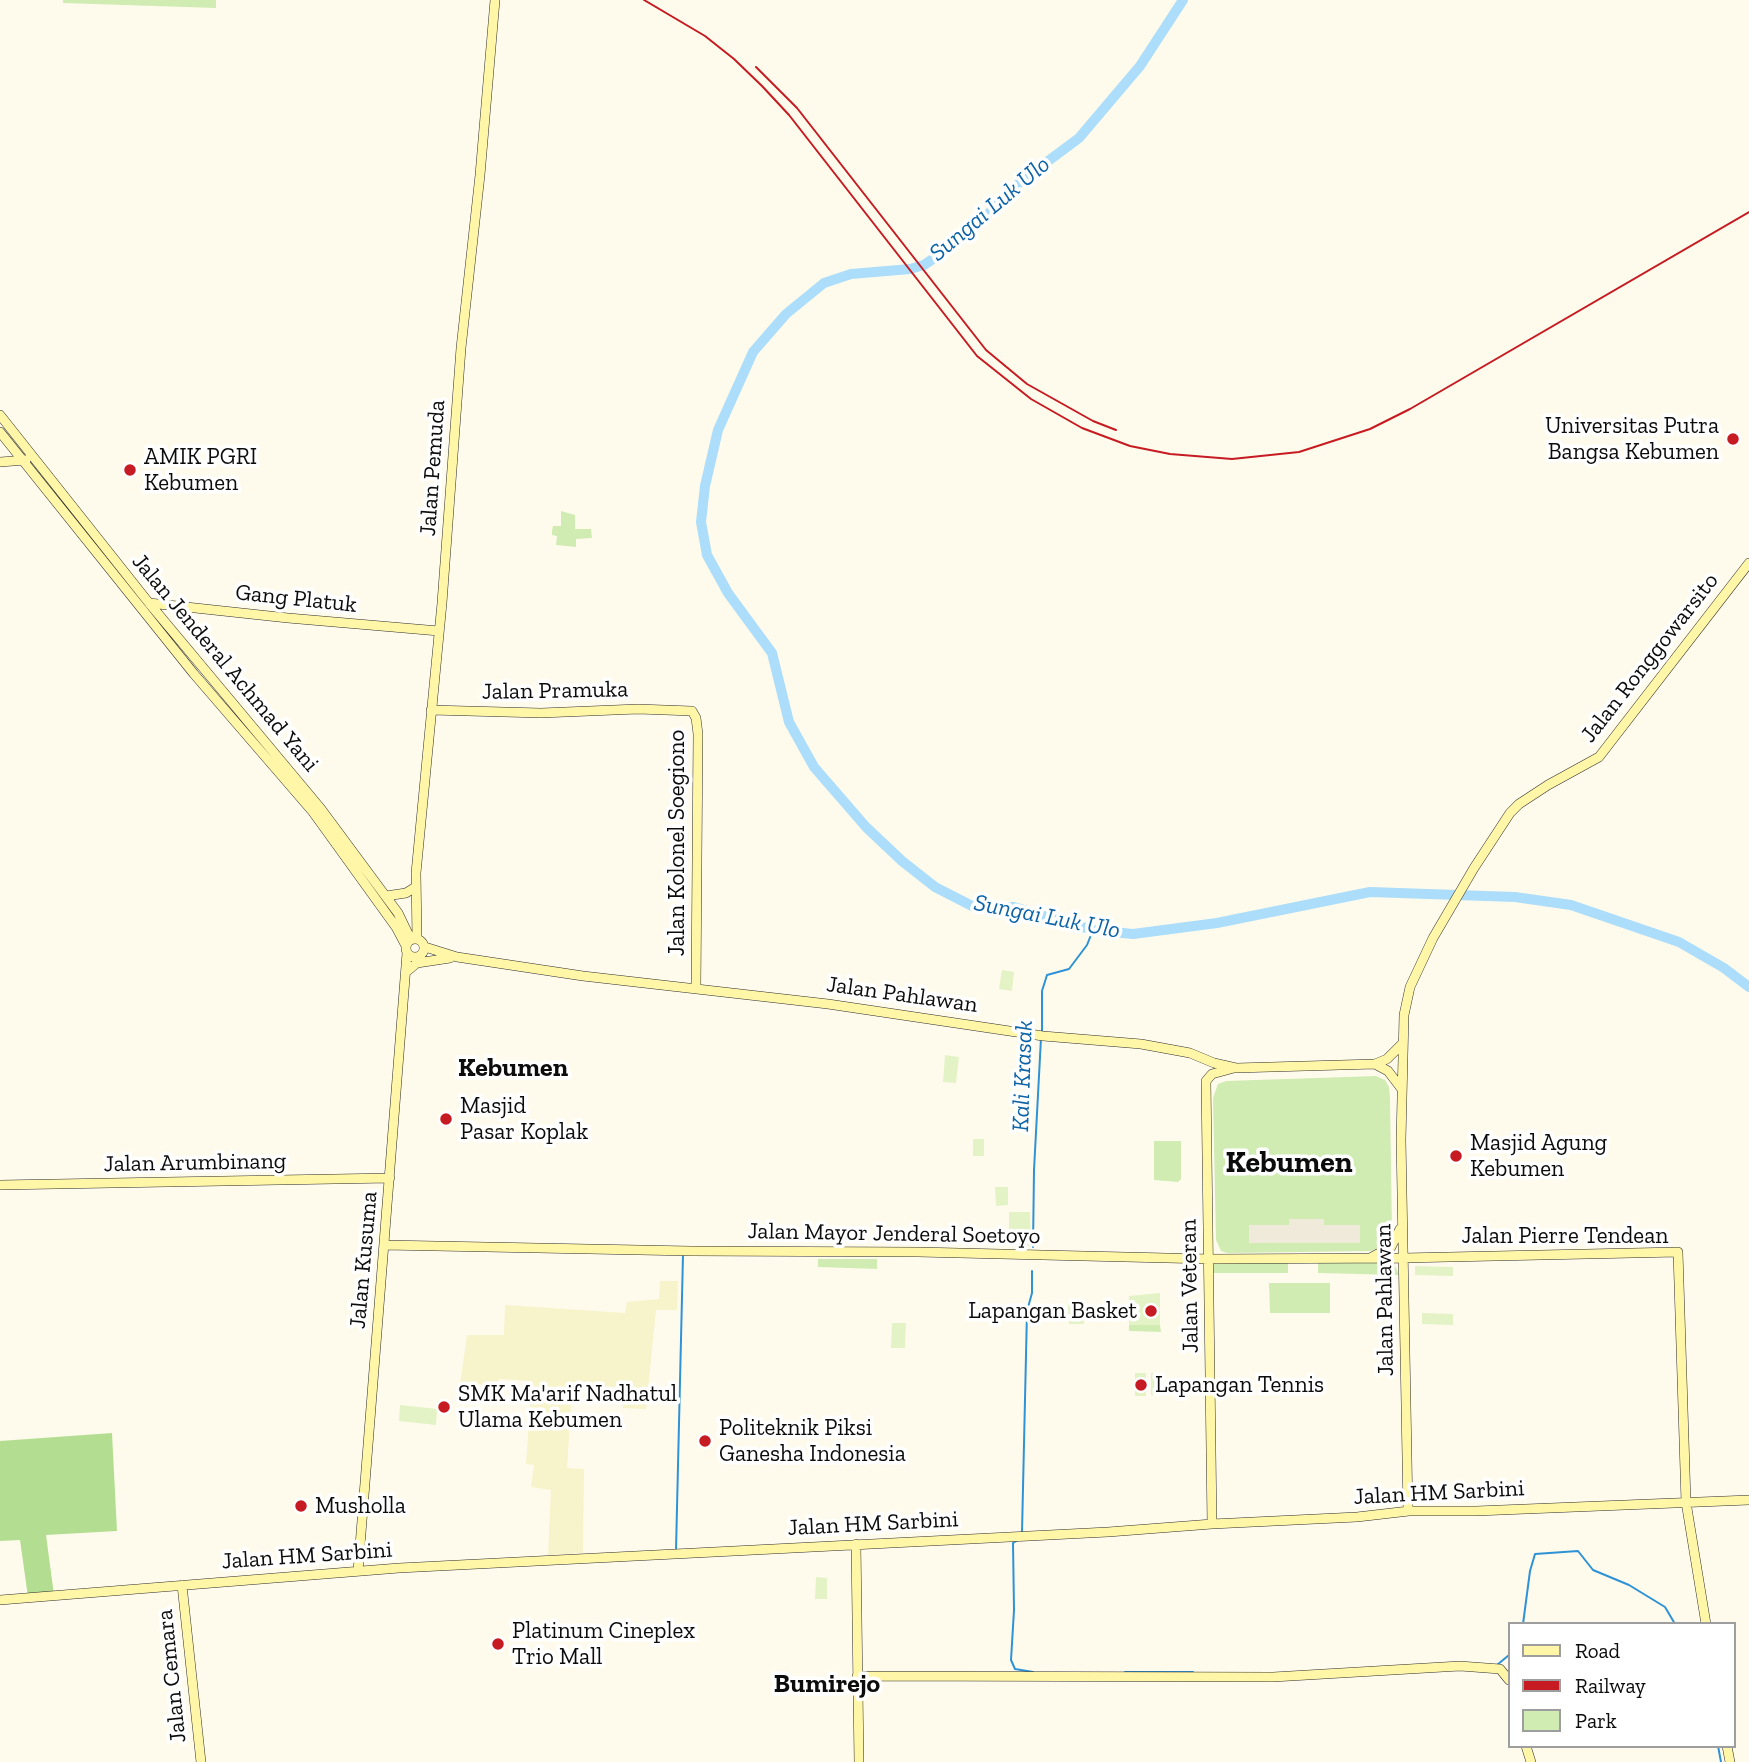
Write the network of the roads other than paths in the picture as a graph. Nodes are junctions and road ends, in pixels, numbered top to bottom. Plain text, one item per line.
1 (495, 0) edge
2 (1, 417) edge
3 (0, 432) edge
4 (0, 462) edge
5 (28, 462) junction
6 (1749, 563) edge
7 (149, 603) junction
8 (439, 631) junction
9 (680, 709) joint
10 (431, 710) junction
11 (416, 873) junction
12 (414, 888) junction
13 (386, 896) junction
14 (411, 943) junction
15 (425, 947) junction
16 (457, 957) junction
17 (406, 972) junction
18 (696, 988) junction
19 (1403, 1043) junction
20 (1375, 1064) junction
21 (1236, 1068) junction
22 (1401, 1088) junction
23 (390, 1178) junction
24 (0, 1185) edge
25 (1403, 1224) junction
26 (1209, 1241) junction
27 (384, 1245) junction
28 (1403, 1246) junction
29 (1415, 1257) junction
30 (1392, 1258) junction
31 (1403, 1258) junction
32 (1209, 1259) junction
33 (1232, 1259) junction
34 (1368, 1259) junction
35 (1404, 1273) junction
36 (1749, 1500) edge
37 (1685, 1502) junction
38 (1408, 1511) junction
39 (1212, 1524) junction
40 (856, 1546) junction
41 (358, 1571) junction
42 (182, 1585) junction
43 (0, 1600) edge
44 (1706, 1622) edge
45 (857, 1676) junction
46 (1508, 1679) edge
47 (201, 1762) edge
48 (859, 1762) edge

1 - 8 main road, Jalan Pemuda
2 - 5 main road, Jalan Jenderal Achmad Yani
3 - 5 main road
4 - 5 main road
5 - 7 main road, Jalan Jenderal Achmad Yani
5 - 14 main road, Jalan Jenderal Achmad Yani
6 - 19 main road, Jalan Ronggowarsito
7 - 8 main road, Gang Platuk
7 - 13 main road, Jalan Jenderal Achmad Yani
8 - 10 main road, Jalan Pemuda
9 - 10 main road, Jalan Pramuka
9 - 18 main road, Jalan Kolonel Soegiono
10 - 11 main road, Jalan Pemuda
11 - 12 main road
11 - 14 main road, Jalan Pemuda
12 - 13 main road
12 - 14 main road
13 - 14 main road, Jalan Jenderal Achmad Yani
14 - 15 main road
14 - 15 main road
14 - 17 main road, Jalan Kusuma
15 - 16 main road, Jalan Pahlawan
16 - 17 main road
16 - 18 main road, Jalan Pahlawan
17 - 23 main road, Jalan Kusuma
18 - 21 main road, Jalan Pahlawan
19 - 20 main road
19 - 22 main road, Jalan Pahlawan
20 - 21 main road, Jalan Pahlawan
20 - 22 main road
21 - 26 main road, Jalan Veteran
22 - 25 main road, Jalan Pahlawan
23 - 24 main road, Jalan Arumbinang
23 - 27 main road, Jalan Kusuma
25 - 28 main road, Jalan Pahlawan
25 - 34 main road
26 - 32 main road, Jalan Veteran
26 - 33 main road
27 - 32 main road, Jalan Mayor Jenderal Soetoyo
27 - 41 main road, Jalan Kusuma
28 - 29 main road
28 - 31 main road, Jalan Pahlawan
29 - 31 main road, Jalan Pierre Tendean
29 - 37 main road, Jalan Pierre Tendean
30 - 31 main road, Jalan Mayor Jenderal Soetoyo
30 - 34 main road, Jalan Mayor Jenderal Soetoyo
30 - 35 main road
31 - 35 main road, Jalan Pahlawan
32 - 33 main road, Jalan Mayor Jenderal Soetoyo
32 - 39 main road, Jalan Veteran
33 - 34 main road, Jalan Mayor Jenderal Soetoyo
35 - 38 main road, Jalan Pahlawan
36 - 37 main road, Jalan HM Sarbini
37 - 38 main road, Jalan HM Sarbini
37 - 44 main road
38 - 39 main road, Jalan HM Sarbini
39 - 40 main road, Jalan HM Sarbini
40 - 41 main road, Jalan HM Sarbini
40 - 45 main road
41 - 42 main road, Jalan HM Sarbini
42 - 43 main road, Jalan HM Sarbini
42 - 47 main road, Jalan Cemara
45 - 46 main road
45 - 48 main road

